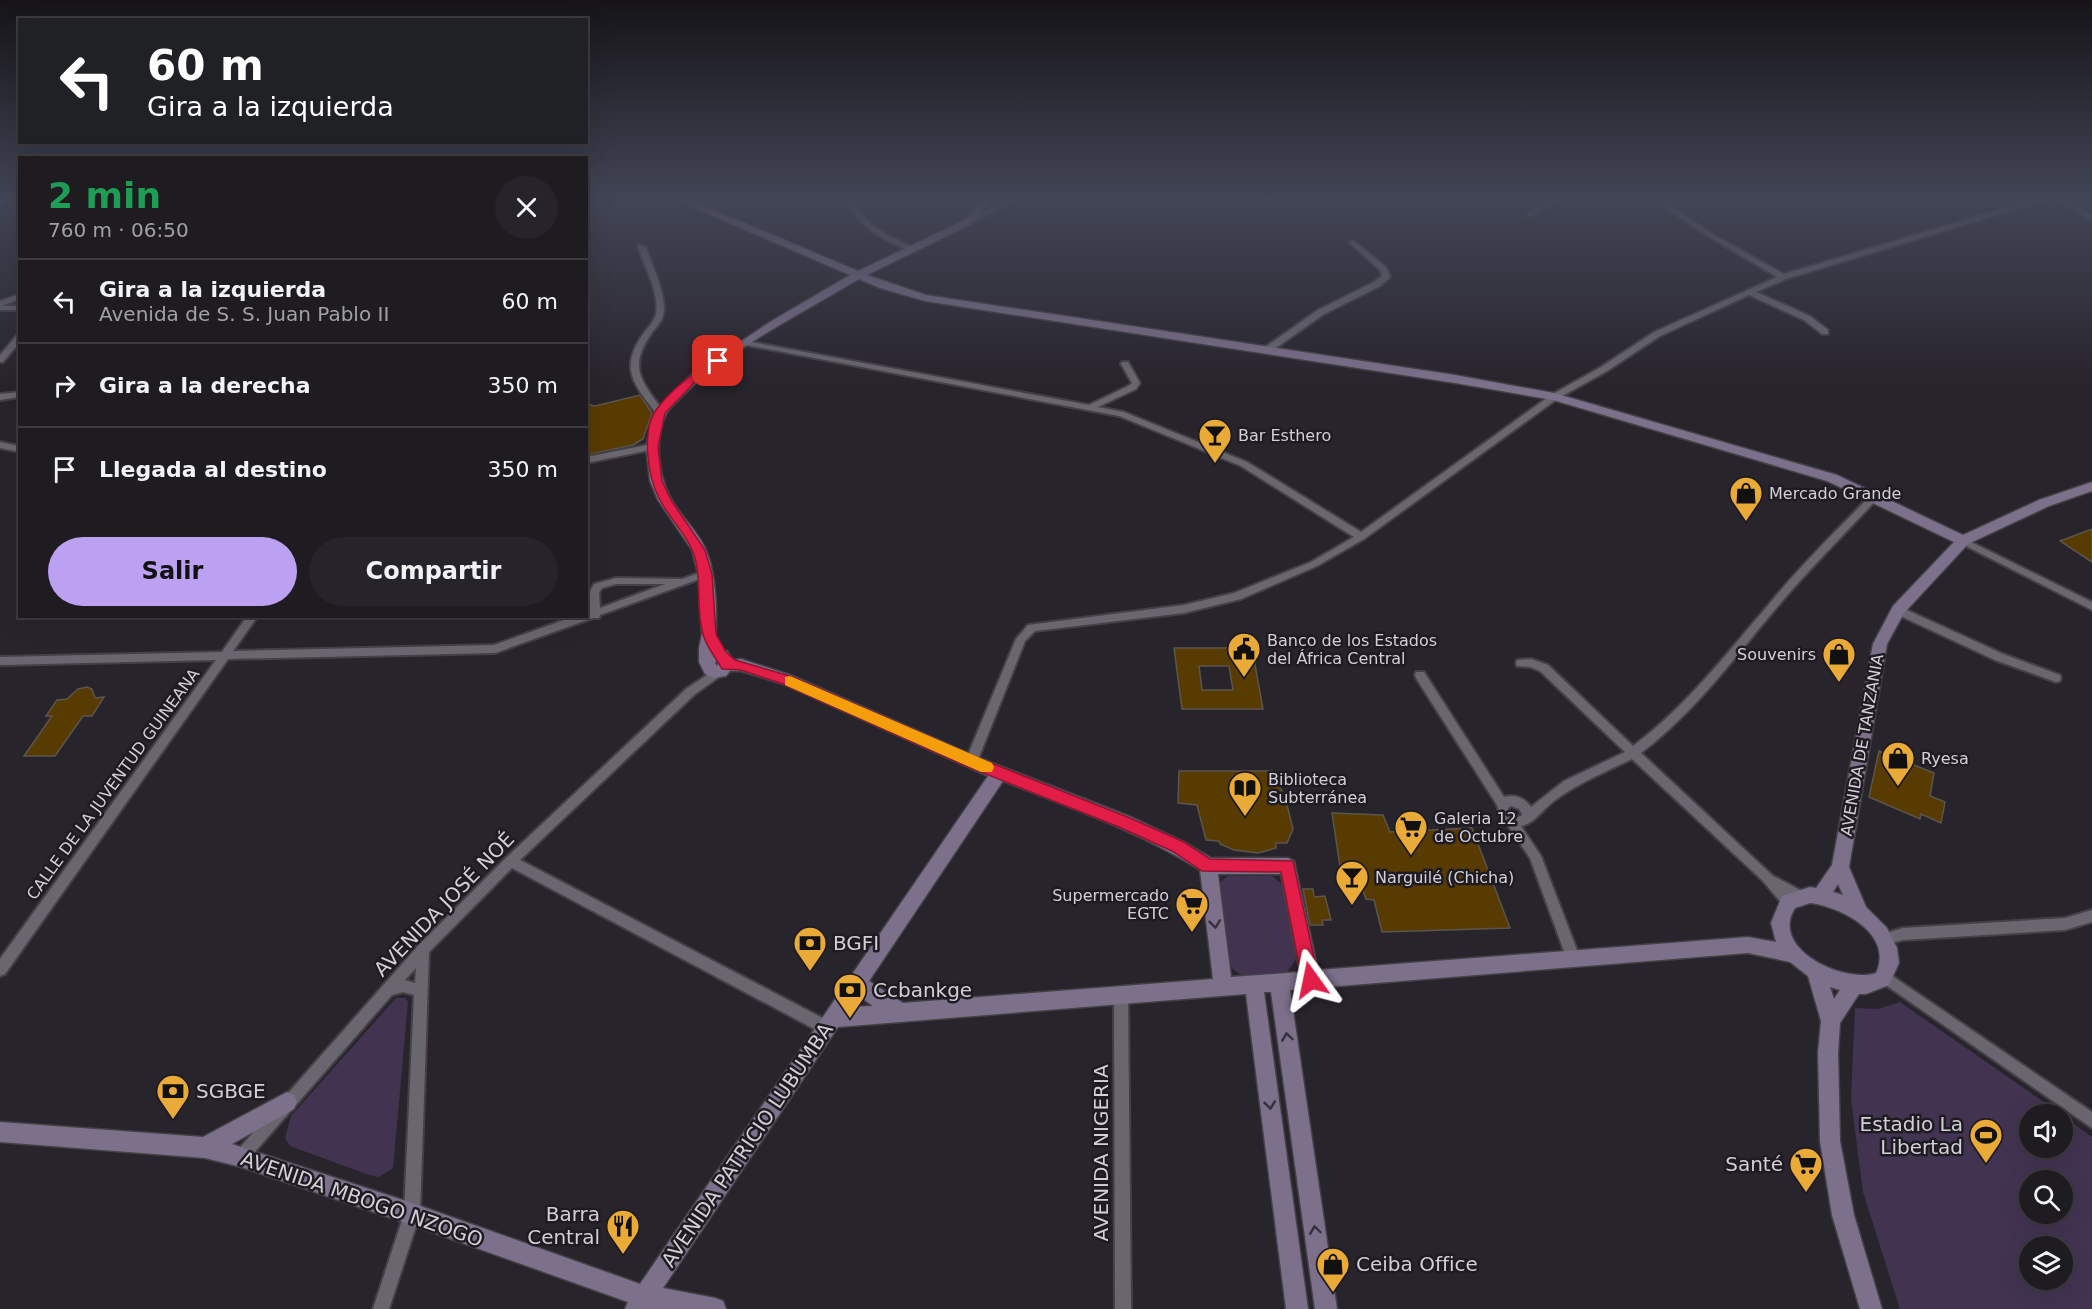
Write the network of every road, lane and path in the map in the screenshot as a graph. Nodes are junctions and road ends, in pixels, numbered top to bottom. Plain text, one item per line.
1 (647, 261) edge
2 (825, 261) edge
3 (888, 261) edge
4 (1374, 261) edge
5 (1755, 261) edge
6 (1836, 261) edge
7 (858, 275) junction
8 (1783, 277) junction
9 (1749, 292) junction
10 (17, 297) edge
11 (0, 306) edge
12 (17, 308) edge
13 (1825, 332) dead end
14 (18, 339) edge
15 (746, 343) junction
16 (1267, 350) junction
17 (0, 360) edge
18 (1125, 364) dead end
19 (18, 394) edge
20 (0, 397) edge
21 (1554, 397) junction
22 (1092, 407) junction
23 (660, 412) junction
24 (0, 445) edge
25 (652, 447) junction
26 (18, 449) edge
27 (589, 461) edge
28 (2092, 486) edge
29 (1874, 497) junction
30 (1361, 537) junction
31 (1963, 542) junction
32 (705, 574) junction
33 (686, 582) junction
34 (2092, 606) edge
35 (1898, 610) junction
36 (595, 615) junction
37 (588, 617) edge
38 (252, 618) edge
39 (586, 618) edge
40 (225, 655) junction
41 (0, 661) edge
42 (1521, 663) dead end
43 (716, 664) junction
44 (1420, 675) dead end
45 (2056, 678) dead end
46 (1633, 753) junction
47 (971, 762) junction
48 (1000, 772) junction
49 (1545, 801) junction
50 (1519, 803) junction
51 (1503, 805) junction
52 (1528, 818) junction
53 (1511, 821) junction
54 (1531, 847) junction
55 (511, 861) junction
56 (1208, 866) junction
57 (1840, 867) junction
58 (1820, 896) junction
59 (1794, 899) junction
60 (1859, 912) junction
61 (2092, 916) edge
62 (1782, 932) junction
63 (1884, 939) junction
64 (1748, 945) junction
65 (423, 950) junction
66 (1794, 954) junction
67 (1573, 958) junction
68 (0, 970) edge
69 (1816, 972) junction
70 (1885, 976) junction
71 (1311, 980) junction
72 (1279, 981) junction
73 (857, 984) junction
74 (1254, 985) junction
75 (1853, 986) junction
76 (1223, 987) junction
77 (388, 989) junction
78 (422, 991) junction
79 (1121, 997) junction
80 (901, 1013) junction
81 (1831, 1022) junction
82 (830, 1023) junction
83 (287, 1102) junction
84 (2092, 1121) edge
85 (0, 1132) edge
86 (205, 1148) junction
87 (241, 1157) junction
88 (412, 1214) junction
89 (639, 1303) edge
90 (381, 1309) edge
91 (715, 1309) edge
92 (1123, 1309) edge
93 (1297, 1309) edge
94 (1326, 1309) edge
95 (1871, 1309) edge

1 - 23 street
2 - 7 main road
3 - 7 main road
4 - 16 street
5 - 8 street
6 - 8 street
7 - 15 main road
7 - 16 main road
8 - 9 street
9 - 13 street
9 - 21 street
10 - 11 street
10 - 12 street
11 - 12 street
14 - 17 street
15 - 22 street
15 - 23 main road
16 - 21 main road
18 - 22 street
19 - 20 street
21 - 29 main road
21 - 30 street
22 - 30 street
23 - 25 main road
24 - 26 street
25 - 27 street
25 - 32 main road
28 - 31 main road, AVENIDA DE TANZANIA
29 - 31 main road
29 - 46 street
30 - 47 street
31 - 34 street
31 - 35 main road, AVENIDA DE TANZANIA
32 - 33 street
32 - 43 main road
33 - 36 street
33 - 36 street
35 - 45 street
35 - 57 main road, AVENIDA DE TANZANIA
36 - 37 street
38 - 40 street, CALLE DE LA JUVENTUD GUINEANA
39 - 40 street
40 - 41 street
40 - 68 street, CALLE DE LA JUVENTUD GUINEANA
42 - 46 street
43 - 47 main road
43 - 55 street, AVENIDA JOSÉ NOÉ
44 - 51 street
46 - 49 street
46 - 59 street
47 - 48 main road
48 - 56 main road
48 - 73 main road, AVENIDA PATRICIO LUBUMBA
49 - 50 street
49 - 52 street
50 - 51 street
50 - 52 street
51 - 53 street
52 - 53 street
52 - 54 street
53 - 54 street
54 - 67 street
55 - 65 street, AVENIDA JOSÉ NOÉ
55 - 82 street
56 - 71 main road
56 -> 76 main road
57 - 58 main road, AVENIDA DE TANZANIA
57 - 60 main road
58 - 59 main road
58 - 60 main road
59 - 62 main road
60 - 63 main road
61 - 63 street
62 - 64 main road
62 - 66 main road
63 - 70 main road
64 - 66 main road
64 - 67 main road
65 - 77 street, AVENIDA JOSÉ NOÉ
65 - 78 street
66 - 69 main road
67 - 71 main road
69 - 75 main road
69 - 81 main road
70 - 75 main road
70 - 84 street
71 - 72 main road
72 - 74 main road
94 -> 72 main road
73 - 80 main road
73 - 82 main road, AVENIDA PATRICIO LUBUMBA
74 - 76 main road
74 -> 93 main road
75 - 81 main road
76 - 79 main road
77 - 78 street
77 - 83 street, AVENIDA JOSÉ NOÉ
78 - 88 street
79 - 80 main road
79 - 92 street, AVENIDA NIGERIA
80 - 82 main road
81 - 95 main road
82 - 89 main road, AVENIDA PATRICIO LUBUMBA
83 - 86 main road
83 - 87 street, AVENIDA JOSÉ NOÉ
85 - 86 main road, AVENIDA MBOGO NZOGO
86 - 87 main road, AVENIDA MBOGO NZOGO
87 - 88 main road, AVENIDA MBOGO NZOGO
88 - 89 main road, AVENIDA MBOGO NZOGO
88 - 90 street
89 - 91 main road, AVENIDA MBOGO NZOGO

